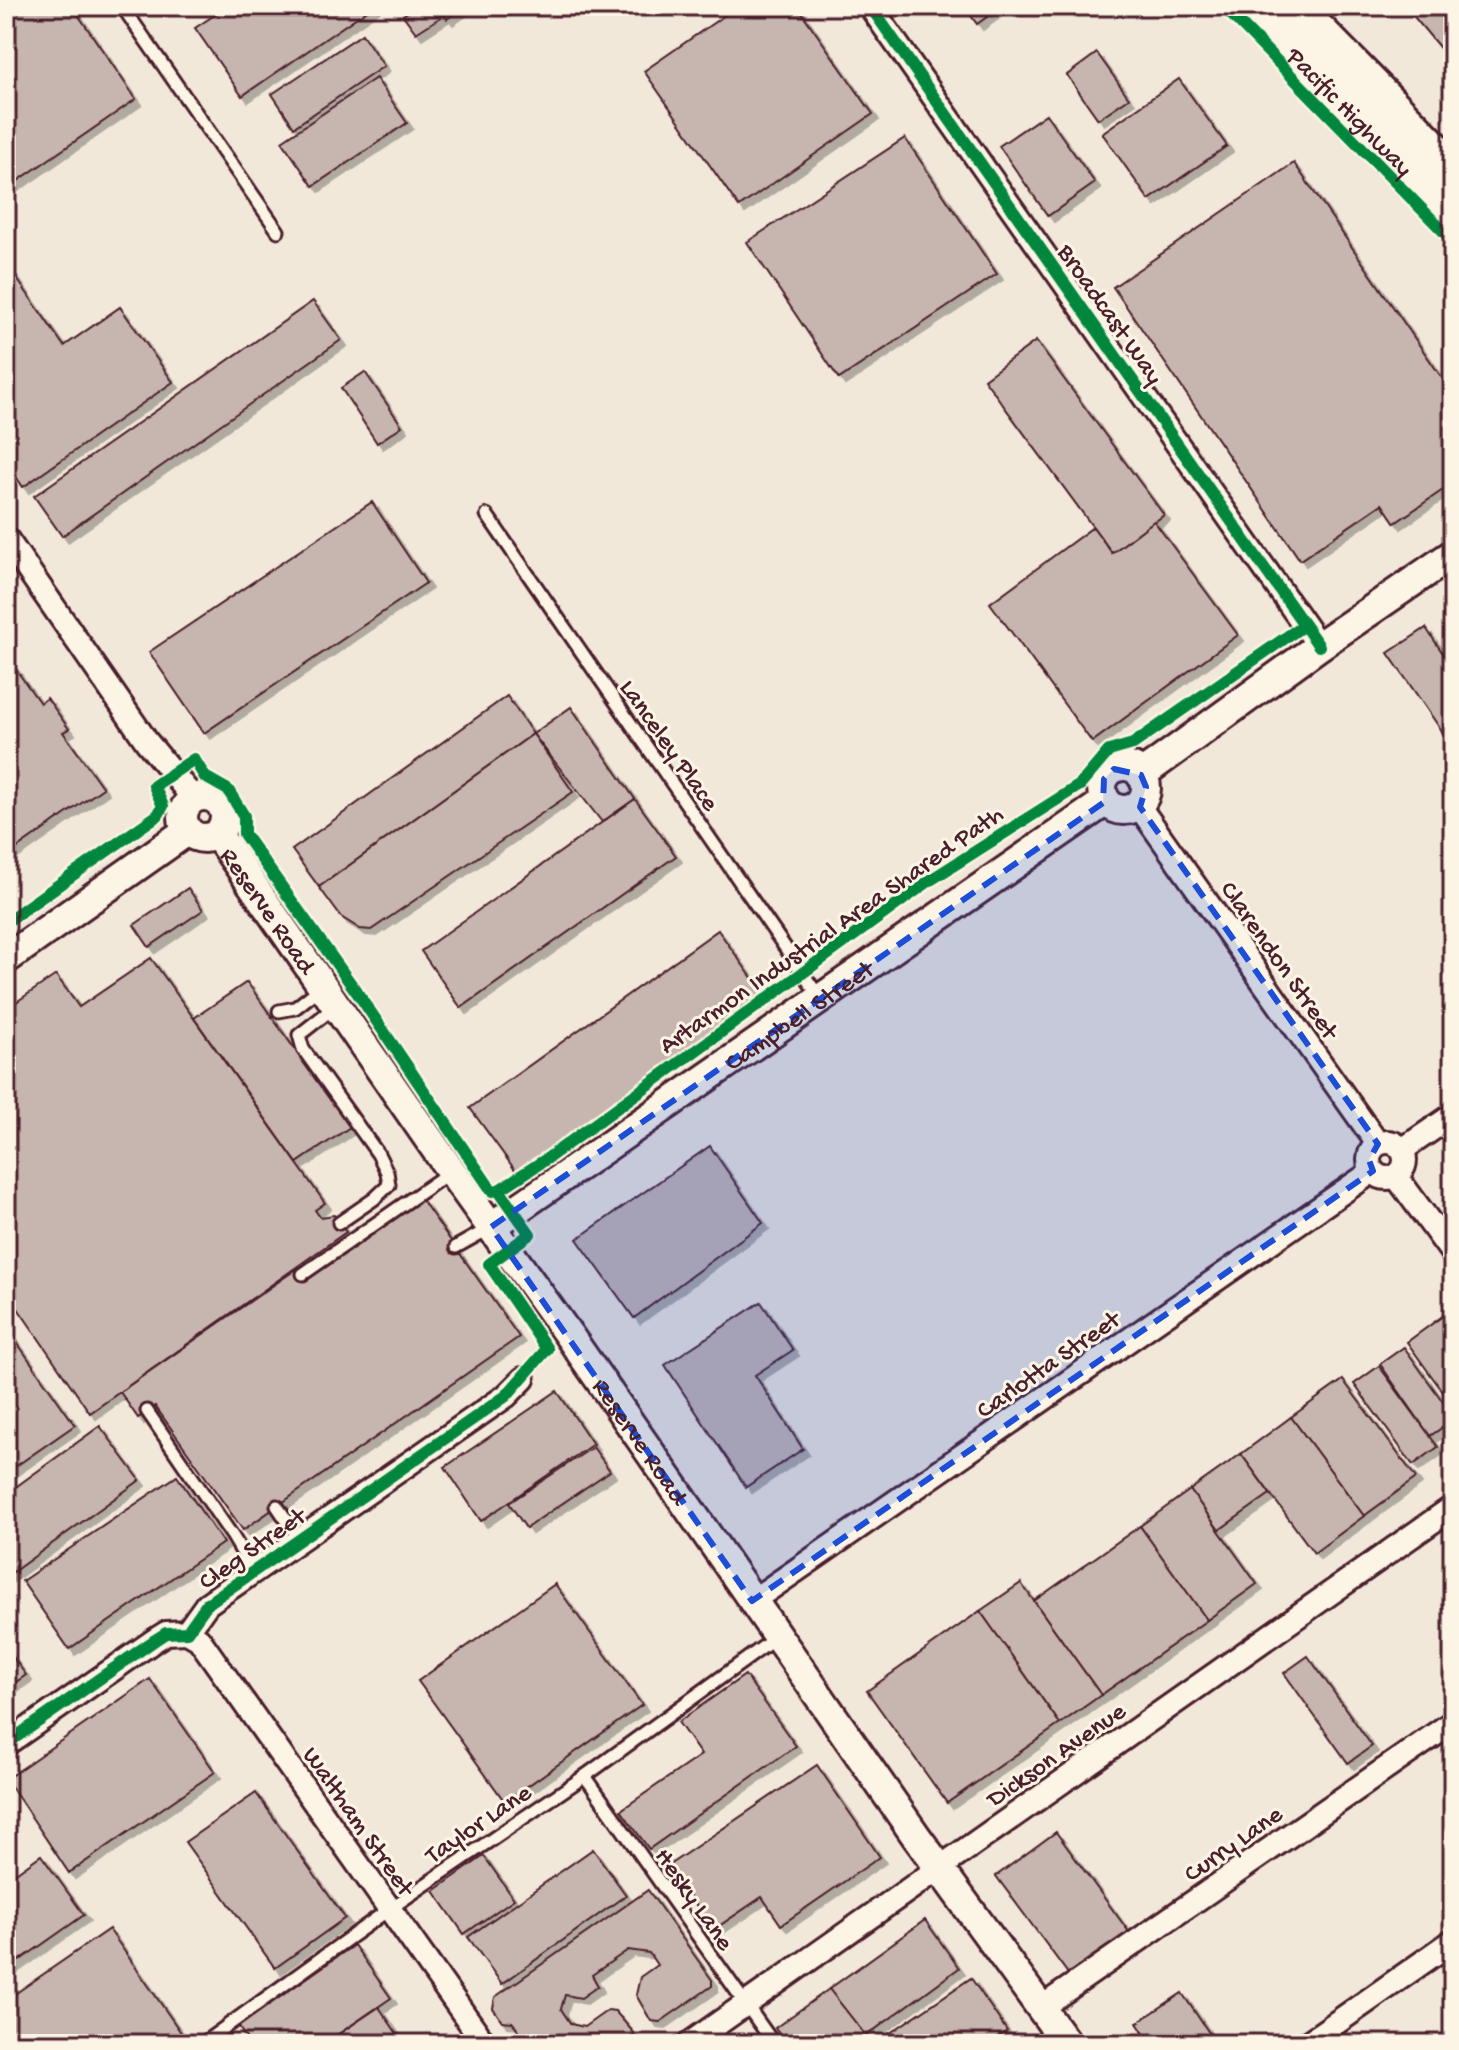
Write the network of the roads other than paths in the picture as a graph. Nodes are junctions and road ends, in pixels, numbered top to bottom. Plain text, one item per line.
1 (122, 6) edge
2 (870, 6) edge
3 (1249, 6) edge
4 (1293, 6) edge
5 (1453, 169) edge
6 (1453, 215) edge
7 (278, 231) dead end
8 (487, 515) dead end
9 (6, 538) edge
10 (1453, 554) edge
11 (1319, 646) junction
12 (1141, 775) junction
13 (194, 799) junction
14 (1106, 801) junction
15 (1138, 805) junction
16 (187, 831) junction
17 (217, 834) junction
18 (6, 959) edge
19 (330, 996) junction
20 (820, 998) junction
21 (279, 1011) dead end
22 (1453, 1115) edge
23 (1378, 1144) junction
24 (1402, 1150) junction
25 (451, 1171) junction
26 (1373, 1171) junction
27 (1396, 1176) junction
28 (339, 1223) dead end
29 (491, 1227) junction
30 (456, 1247) dead end
31 (1453, 1254) edge
32 (303, 1274) dead end
33 (523, 1379) dead end
34 (147, 1411) dead end
35 (277, 1506) dead end
36 (1453, 1507) edge
37 (300, 1540) junction
38 (250, 1575) junction
39 (752, 1601) junction
40 (187, 1632) junction
41 (778, 1636) junction
42 (1453, 1722) edge
43 (6, 1744) edge
44 (585, 1776) junction
45 (939, 1868) junction
46 (388, 1910) junction
47 (1453, 1941) edge
48 (744, 2004) junction
49 (1042, 2007) junction
50 (202, 2044) edge
51 (485, 2044) edge
52 (689, 2044) edge
53 (774, 2044) edge
54 (1067, 2044) edge
55 (1306, 2044) edge

1 - 7 lane
2 - 11 street, Broadcast Way
3 - 6 main road, Pacific Highway
4 - 5 main road, Pacific Highway
8 - 20 lane, Lanceley Place
9 - 13 street
10 - 11 street
11 - 12 street
12 - 14 street
12 - 15 street
13 - 16 street
13 - 17 street
14 - 15 street
14 - 20 street, Campbell Street
15 - 23 street, Clarendon Street
16 - 17 street
16 - 18 street
17 - 19 street, Reserve Road
19 - 21 lane
19 - 25 street, Reserve Road
19 - 28 lane
20 - 29 street, Campbell Street
22 - 24 street
23 - 24 street
23 - 26 street
24 - 27 street
25 - 29 street, Reserve Road
25 - 32 lane
26 - 27 street
26 - 39 street, Carlotta Street
27 - 31 street
29 - 30 lane
29 - 39 street, Reserve Road
33 - 37 street, Cleg Street
34 - 38 lane
35 - 37 lane
36 - 45 street, Dickson Avenue
37 - 38 street, Cleg Street
38 - 40 street, Cleg Street
39 - 41 street, Reserve Road
40 - 43 street
40 - 46 street, Waltham Street
41 - 44 lane, Taylor Lane
41 - 45 street, Reserve Road
42 - 49 street, Curry Lane
44 - 46 lane, Taylor Lane
44 - 48 lane, Hesky Lane
45 - 48 street, Dickson Avenue
45 - 49 street, Reserve Road
46 - 50 lane, Taylor Lane
46 - 51 street, Waltham Street
47 - 55 street
48 - 52 street, Dickson Avenue
48 - 53 lane, Hesky Lane
49 - 54 street, Reserve Road

